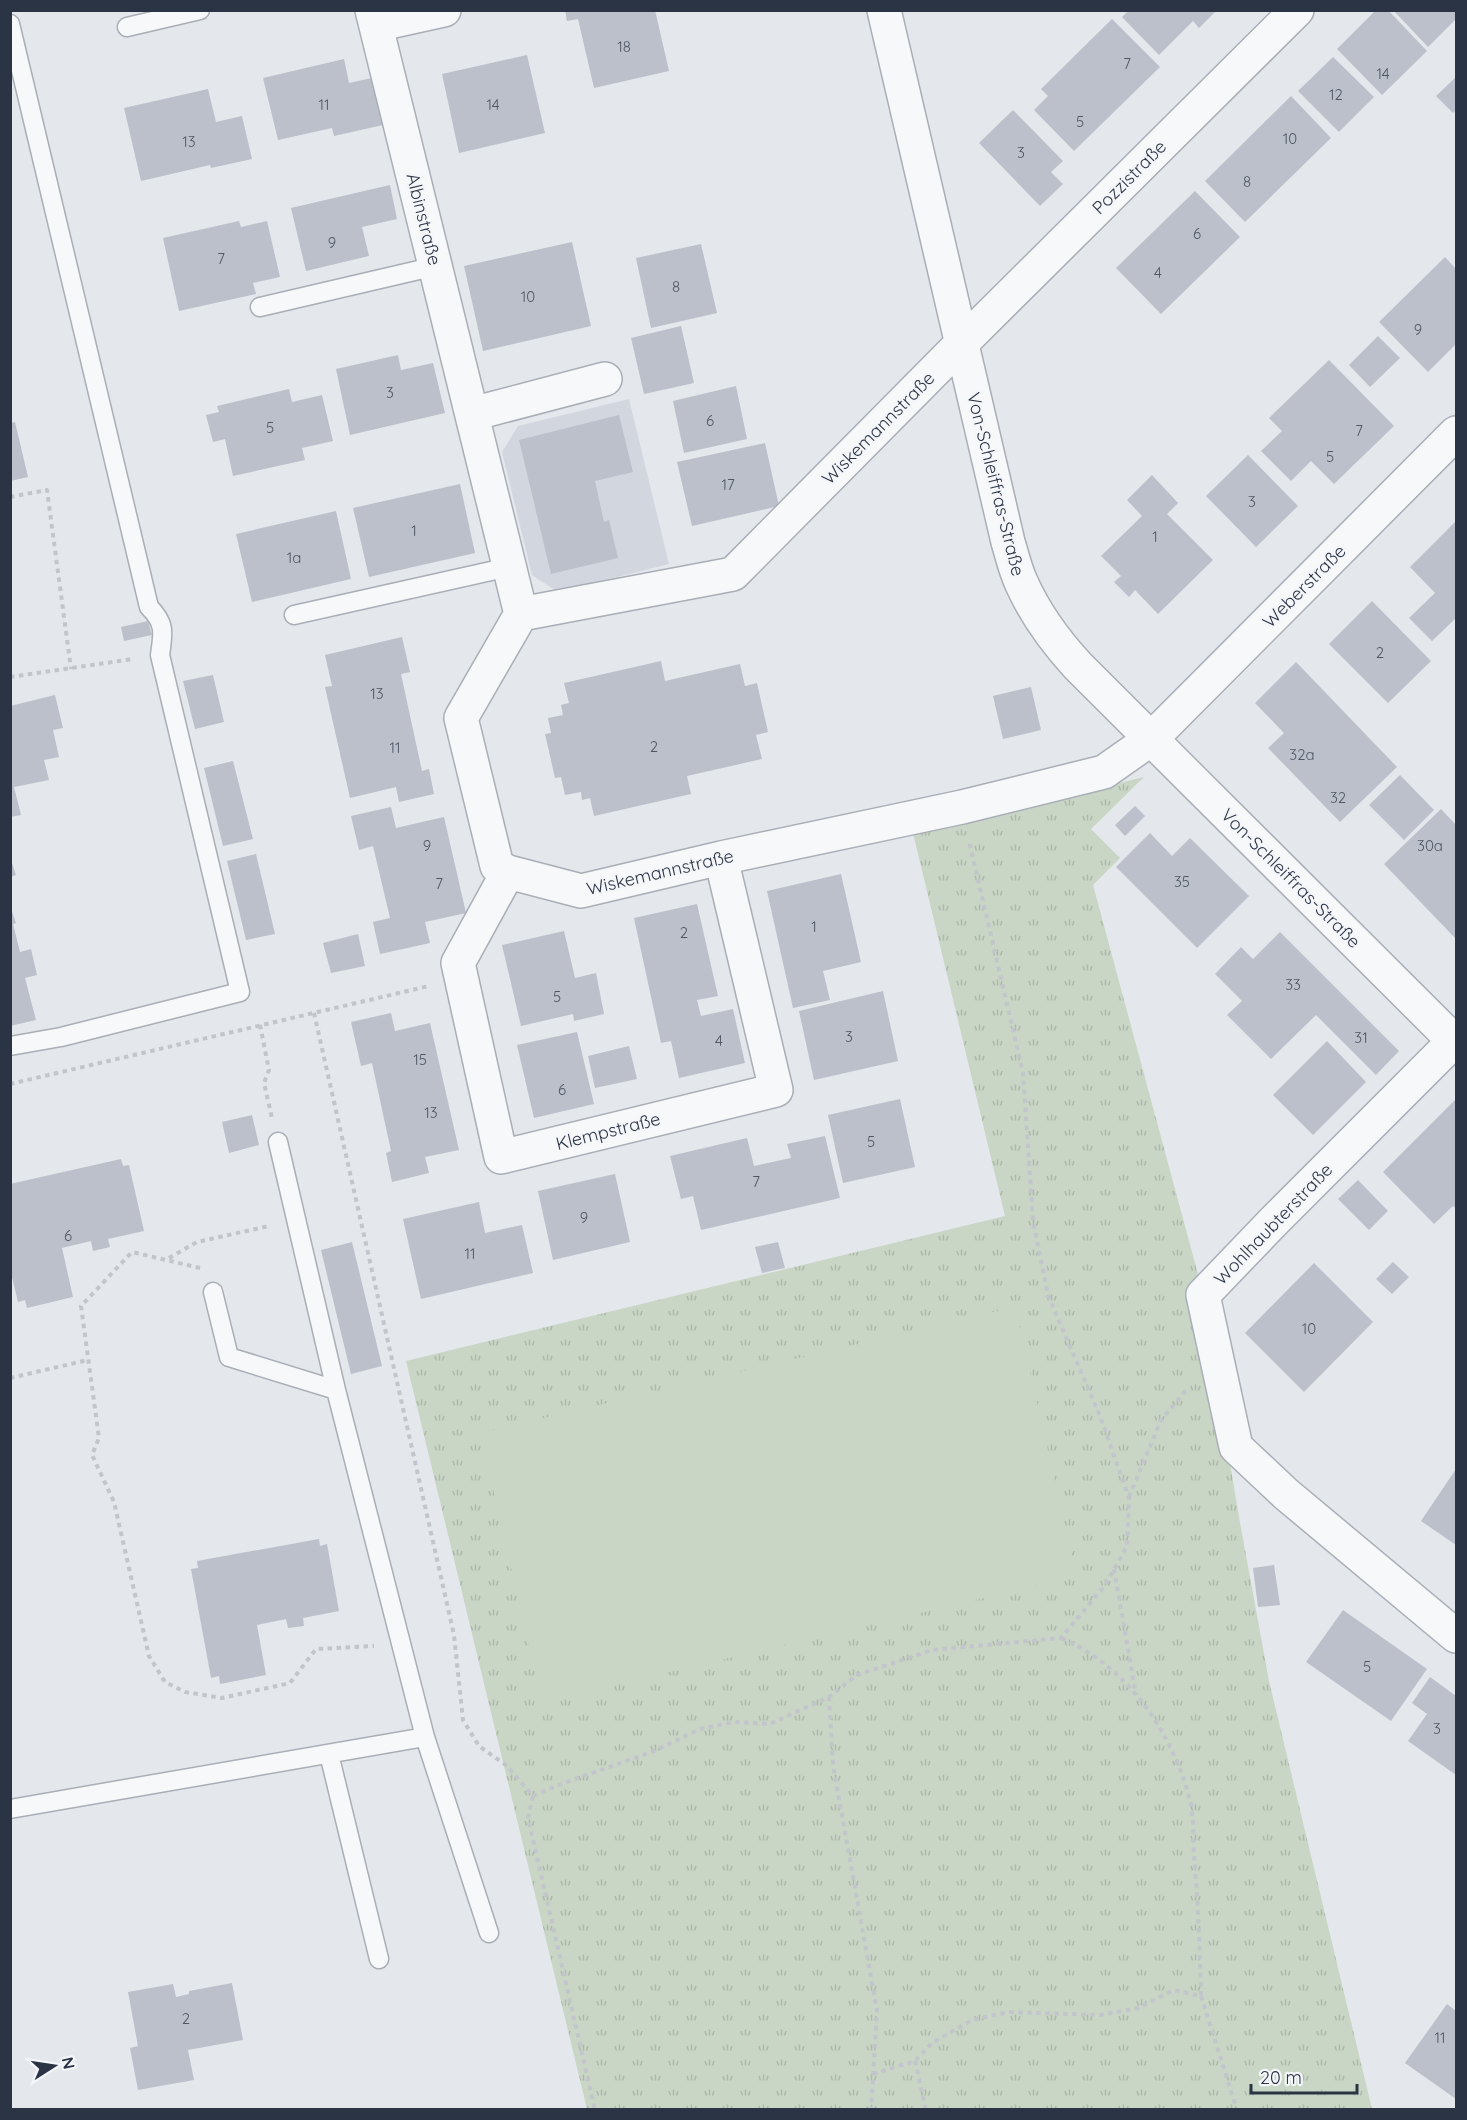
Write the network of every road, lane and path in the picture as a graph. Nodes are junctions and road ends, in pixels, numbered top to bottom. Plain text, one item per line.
1 (200, 10) edge
2 (444, 10) edge
3 (884, 10) edge
4 (1297, 10) edge
5 (374, 18) edge
6 (10, 24) edge
7 (127, 27) dead end
8 (436, 266) junction
9 (260, 307) dead end
10 (961, 344) junction
11 (605, 379) dead end
12 (472, 414) junction
13 (1456, 433) edge
14 (10, 497) edge
15 (509, 567) junction
16 (521, 614) junction
17 (294, 615) dead end
18 (160, 655) junction
19 (71, 669) junction
20 (10, 678) edge
21 (1151, 739) junction
22 (962, 807) junction
23 (721, 858) junction
24 (508, 872) junction
25 (462, 979) junction
26 (314, 1013) junction
27 (260, 1025) junction
28 (1456, 1041) edge
29 (10, 1046) edge
30 (10, 1084) edge
31 (278, 1142) joint
32 (296, 1221) junction
33 (168, 1259) junction
34 (213, 1292) joint
35 (88, 1360) junction
36 (10, 1378) edge
37 (336, 1390) junction
38 (1161, 1420) dead end
39 (1129, 1498) junction
40 (1114, 1569) junction
41 (1456, 1636) edge
42 (1061, 1638) junction
43 (401, 1644) junction
44 (1136, 1695) junction
45 (829, 1697) junction
46 (425, 1737) junction
47 (329, 1754) junction
48 (533, 1796) junction
49 (10, 1809) edge
50 (489, 1933) dead end
51 (379, 1959) dead end
52 (1201, 1996) junction
53 (915, 2061) junction
54 (873, 2074) junction
55 (595, 2109) edge
56 (871, 2109) edge
57 (926, 2109) edge
58 (1237, 2109) edge

1 - 7 lane
2 - 5 street, Albinstraße
3 - 10 street, Von-Schleiffras-Straße
4 - 10 street, Pozzistraße
5 - 8 street, Albinstraße
6 - 18 lane
8 - 9 lane
8 - 12 street, Albinstraße
10 - 16 street, Wiskemannstraße
10 - 21 street, Von-Schleiffras-Straße
11 - 12 street
12 - 15 street, Albinstraße
13 - 21 street, Weberstraße
14 - 19 path
15 - 16 street, Albinstraße
15 - 17 lane
16 - 24 street
18 - 19 path
18 - 29 lane
19 - 20 path
21 - 22 street, Wiskemannstraße
21 - 28 street, Von-Schleiffras-Straße
22 - 23 street, Wiskemannstraße
22 - 39 path
23 - 24 street, Wiskemannstraße
23 - 25 street, Klempstraße
24 - 25 street, Klempstraße
25 - 26 path
26 - 27 path
26 - 48 path
27 - 30 path
27 - 31 path
28 - 41 street, Wohlhaubterstraße
31 - 32 lane
32 - 33 path
32 - 37 lane
33 - 34 path
33 - 35 path
34 - 37 lane
35 - 36 path
35 - 43 path
37 - 43 lane
38 - 39 path
39 - 40 path
40 - 42 path
40 - 44 path
42 - 44 path
42 - 45 path
43 - 46 lane
44 - 52 path
45 - 48 path
45 - 54 path
46 - 47 lane
46 - 50 lane
47 - 49 lane
47 - 51 lane
48 - 55 path
52 - 53 path
52 - 58 path
53 - 54 path
53 - 57 path
54 - 56 path

